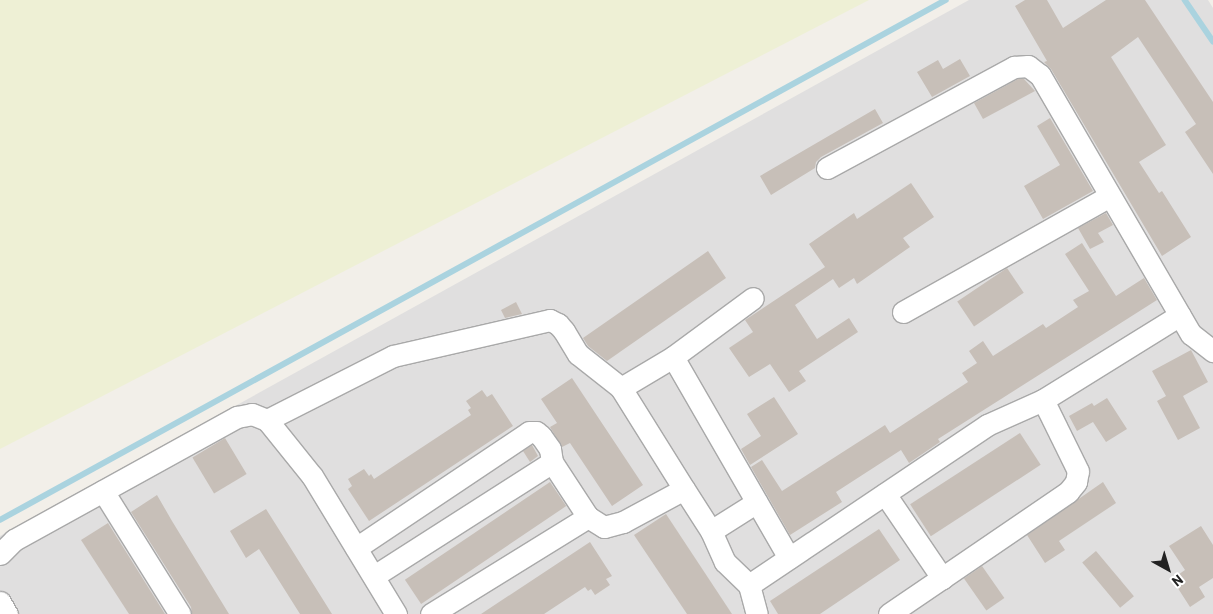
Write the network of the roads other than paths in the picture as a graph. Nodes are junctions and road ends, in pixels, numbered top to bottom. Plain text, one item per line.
1 (827, 168) dead end
2 (1110, 196) junction
3 (753, 298) dead end
4 (903, 312) dead end
5 (1180, 315) junction
6 (1213, 351) edge
7 (673, 356) junction
8 (620, 388) junction
9 (1043, 400) junction
10 (268, 420) junction
11 (552, 462) junction
12 (684, 489) junction
13 (103, 491) junction
14 (885, 494) junction
15 (757, 502) junction
16 (588, 517) junction
17 (711, 530) junction
18 (356, 548) junction
19 (0, 554) edge
20 (789, 558) junction
21 (374, 576) junction
22 (942, 578) junction
23 (750, 585) junction
24 (0, 602) edge
25 (7, 614) edge
26 (180, 614) edge
27 (396, 614) edge
28 (431, 614) edge
29 (757, 614) edge
30 (889, 614) edge

1 - 2 street
2 - 4 street
2 - 5 street
3 - 7 street
5 - 6 street
5 - 9 street
7 - 8 street
7 - 15 street
8 - 10 street
8 - 12 street
9 - 14 street
9 - 22 street
10 - 13 street
10 - 18 street
11 - 16 street
11 - 18 street
11 - 21 street
12 - 16 street
12 - 17 street
13 - 19 street
13 - 26 street
14 - 20 street
14 - 22 street
15 - 17 street
15 - 20 street
16 - 28 street
17 - 23 street
18 - 21 street
20 - 23 street
21 - 27 street
22 - 30 street
23 - 29 street
24 - 25 street

